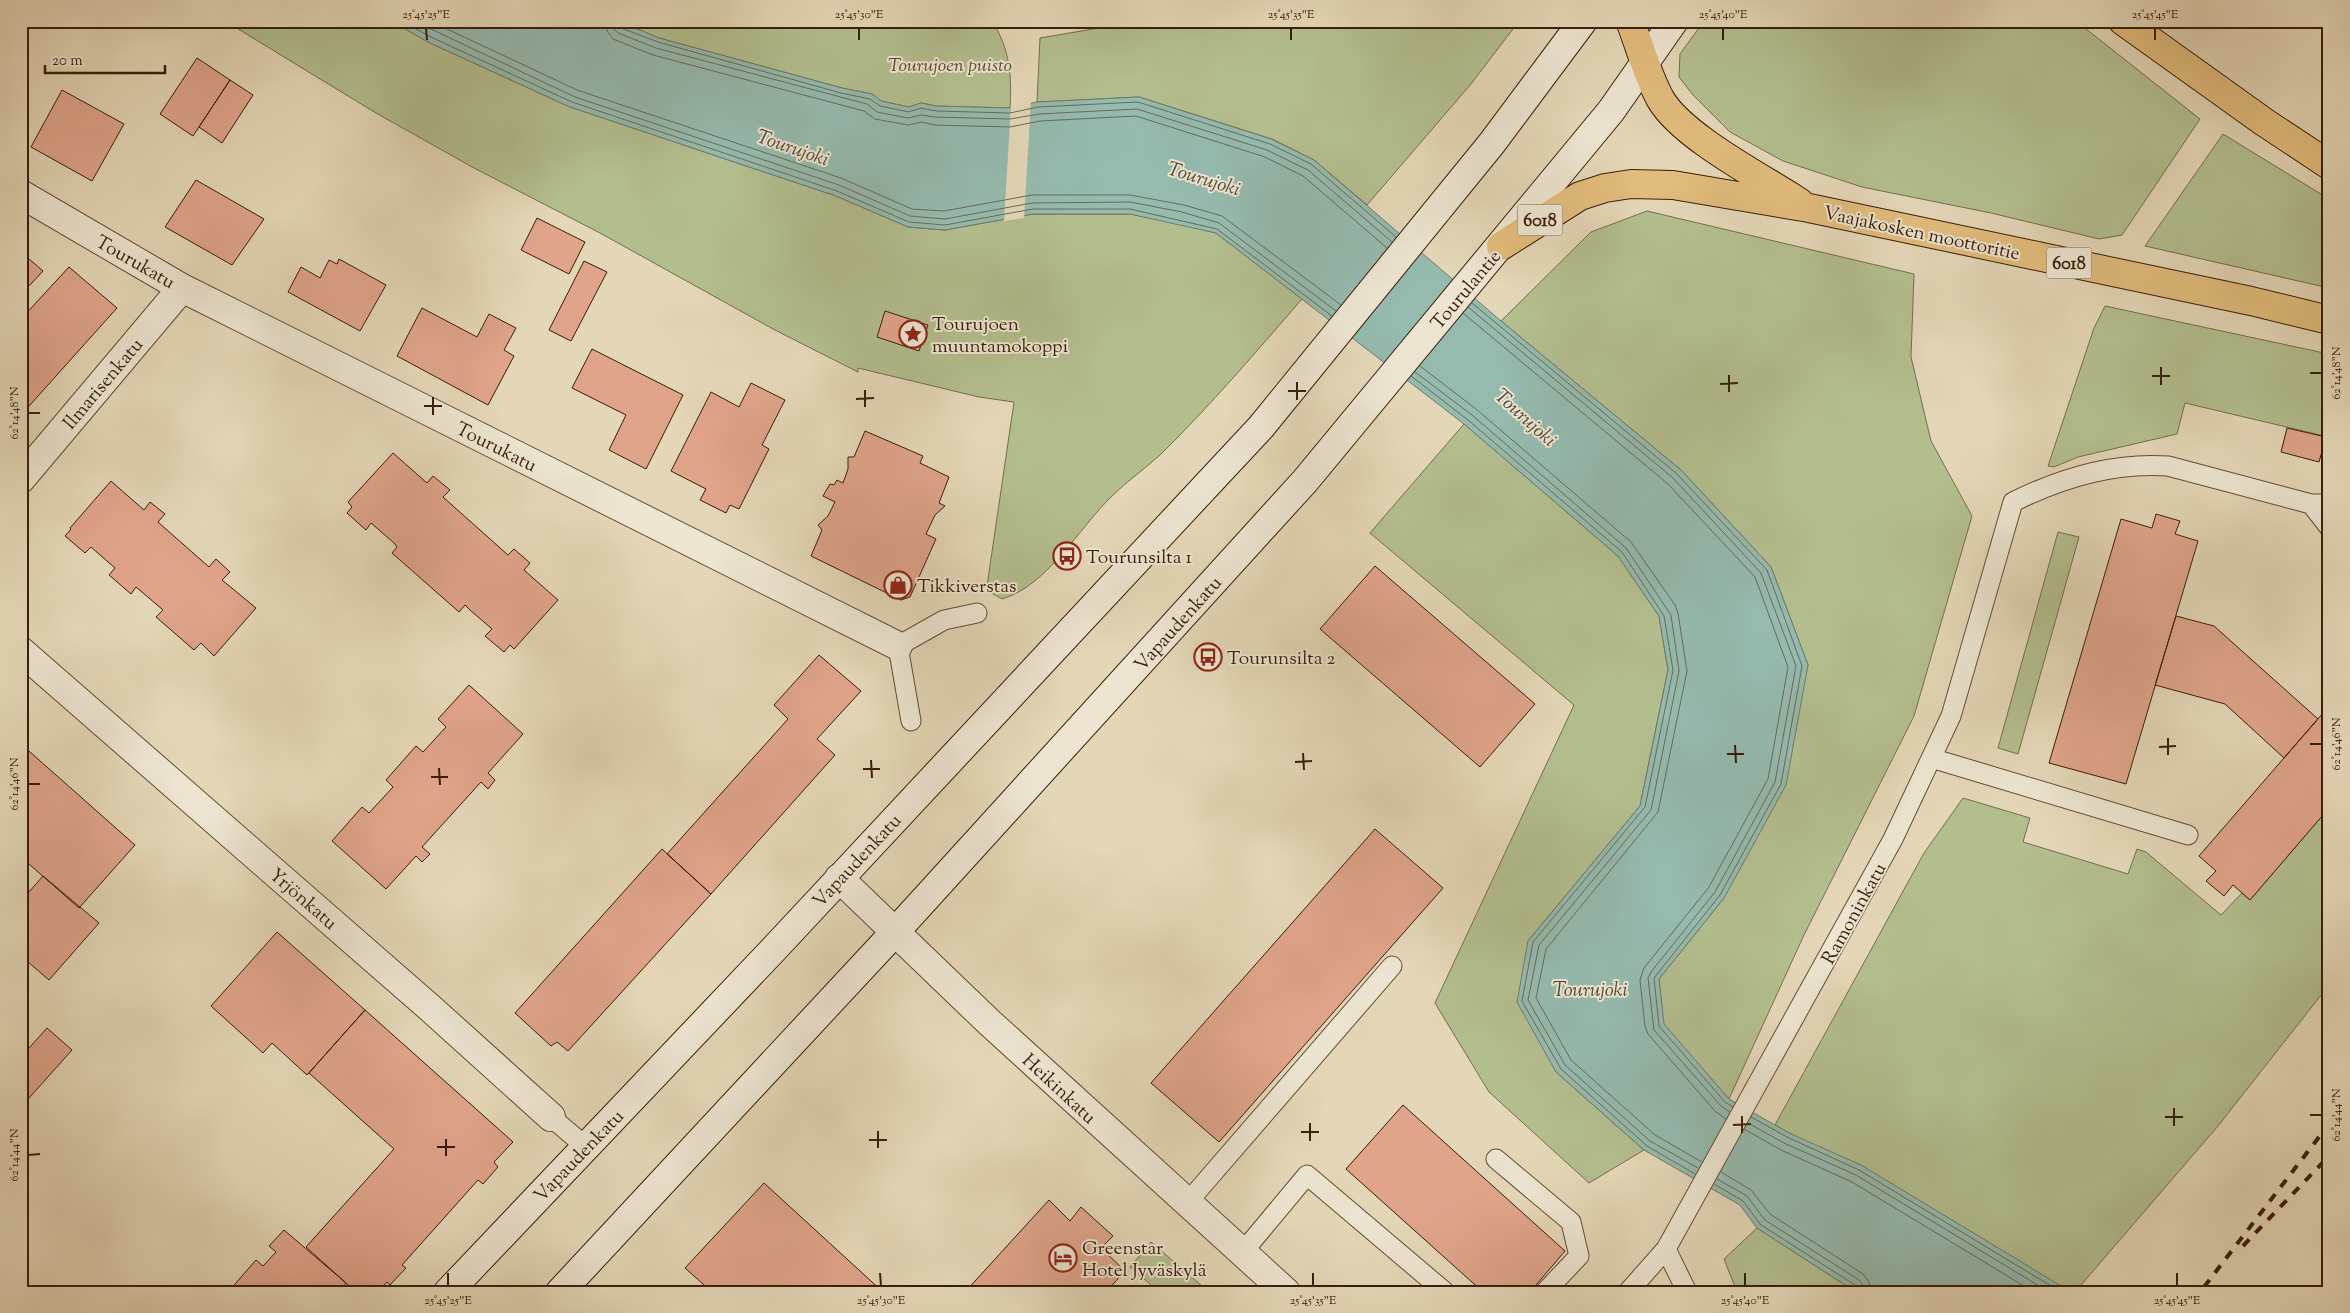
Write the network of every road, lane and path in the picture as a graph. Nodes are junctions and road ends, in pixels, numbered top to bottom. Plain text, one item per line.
1 (1583, 21) edge
2 (1630, 21) edge
3 (1674, 21) edge
4 (2123, 21) edge
5 (1646, 61) junction
6 (2329, 165) edge
7 (21, 194) edge
8 (1809, 208) junction
9 (1500, 246) junction
10 (182, 288) junction
11 (2329, 320) edge
12 (21, 480) edge
13 (1305, 481) joint
14 (2320, 504) edge
15 (2329, 528) edge
16 (977, 613) dead end
17 (898, 646) junction
18 (21, 650) edge
19 (911, 721) dead end
20 (1931, 758) junction
21 (2188, 835) dead end
22 (839, 878) junction
23 (895, 932) junction
24 (1392, 966) dead end
25 (551, 1117) joint
26 (586, 1147) junction
27 (1496, 1159) dead end
28 (1187, 1203) junction
29 (1666, 1249) junction
30 (1242, 1253) junction
31 (1280, 1290) edge
32 (448, 1292) edge
33 (560, 1292) edge
34 (1445, 1292) edge
35 (1545, 1292) edge
36 (1628, 1292) edge
37 (1687, 1292) edge

1 - 22 main road, Vapaudenkatu
2 - 5 highway
3 - 5 main road, Tourulantie
4 - 6 highway
5 - 8 highway
5 - 9 main road, Tourulantie
7 - 10 main road, Tourukatu
8 - 9 highway, 6018
8 - 11 highway, Vaajakosken moottoritie / 6018
9 - 13 main road, Tourulantie
10 - 12 main road, Ilmarisenkatu
10 - 17 main road, Tourukatu
13 - 23 main road, Vapaudenkatu
14 - 15 lane
14 - 20 lane, Ramoninkatu
16 - 17 lane
17 - 19 lane
18 - 25 main road, Yrjönkatu
20 - 21 lane
20 - 29 lane, Ramoninkatu
22 - 23 main road, Heikinkatu
22 - 26 main road, Vapaudenkatu
23 - 28 main road, Heikinkatu
23 - 33 main road, Vapaudenkatu
24 - 28 lane
25 - 26 lane, Yrjönkatu
26 - 32 main road, Vapaudenkatu
27 - 35 lane
28 - 30 main road, Heikinkatu
29 - 36 lane, Ramoninkatu
29 - 37 lane
30 - 31 main road, Heikinkatu
30 - 34 lane

